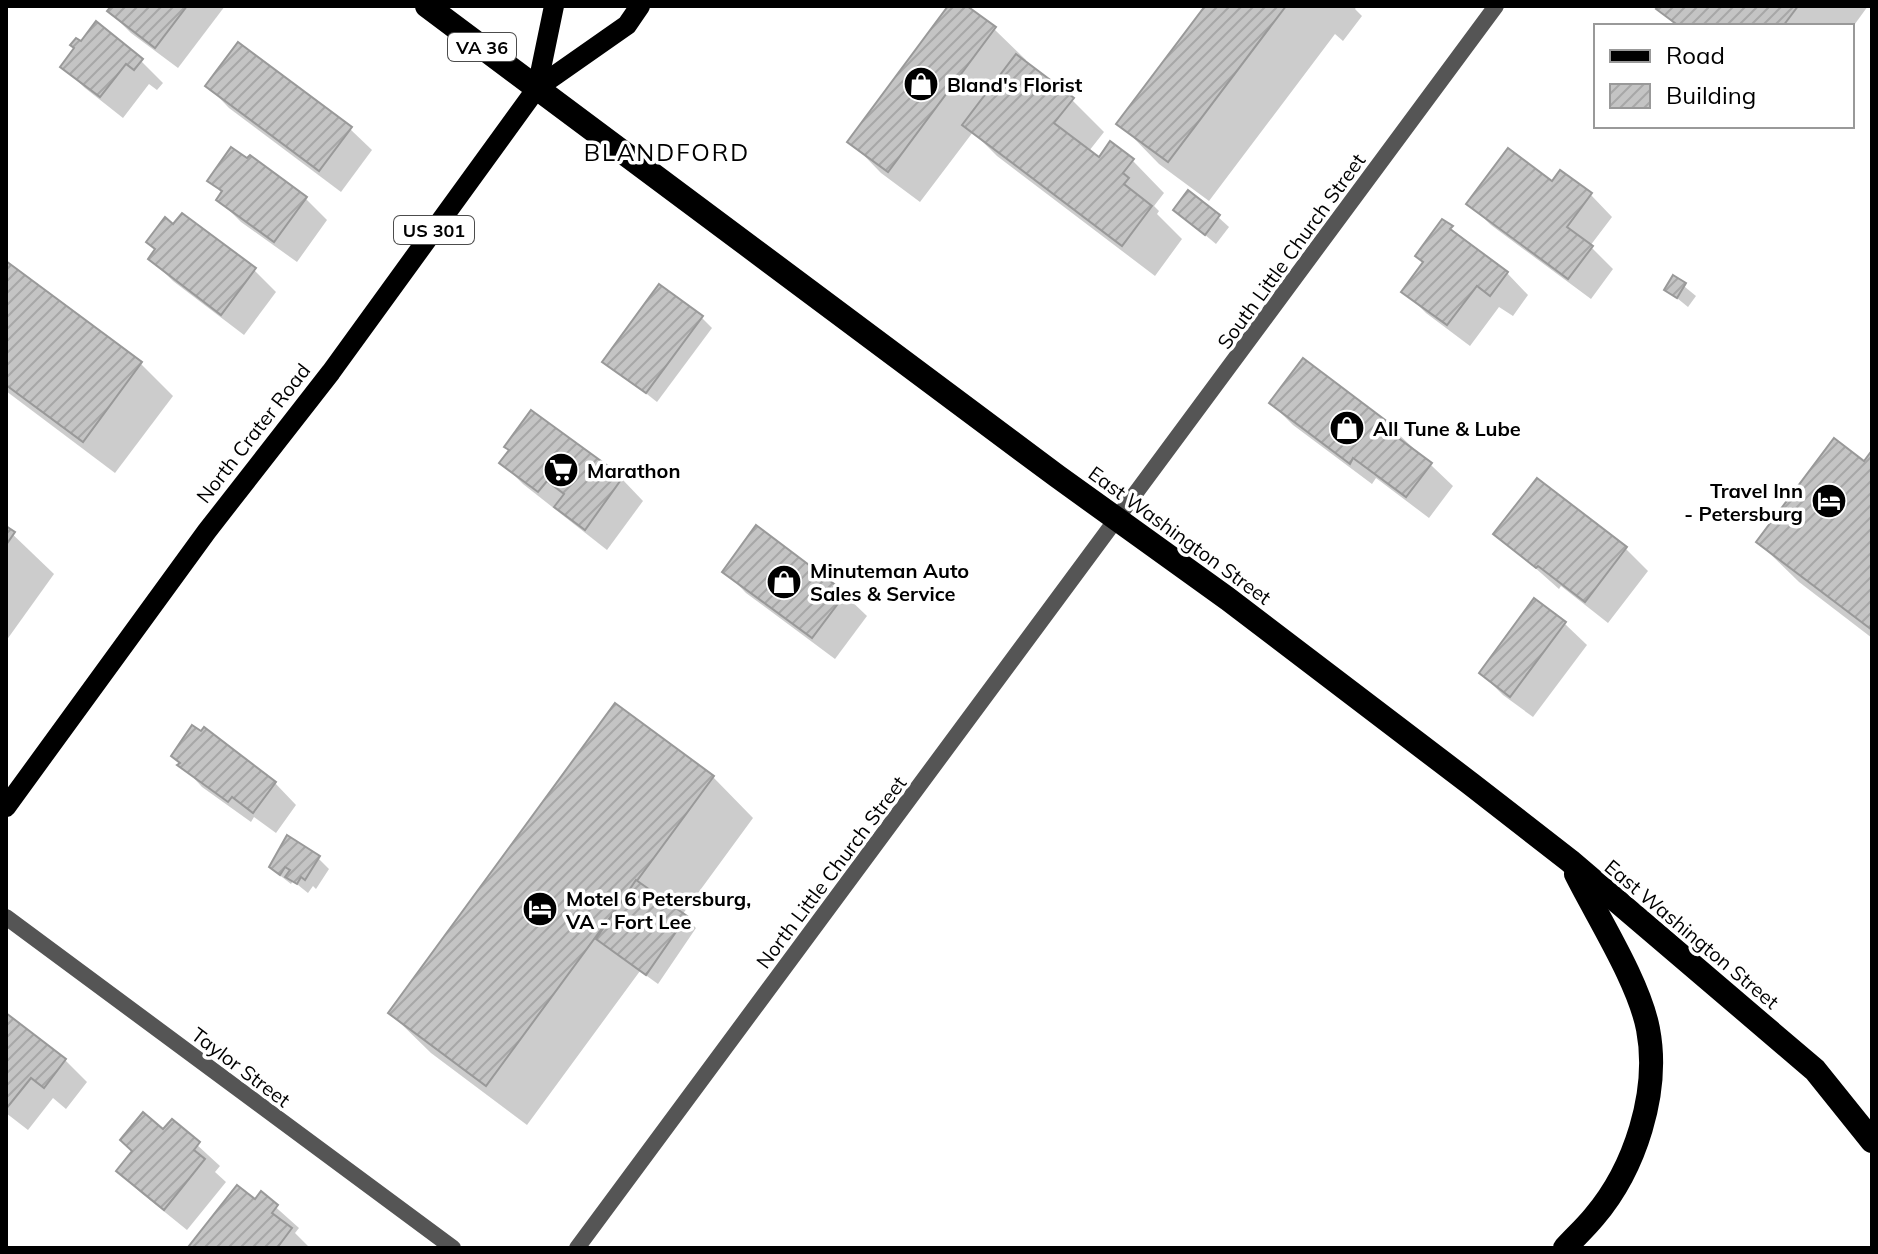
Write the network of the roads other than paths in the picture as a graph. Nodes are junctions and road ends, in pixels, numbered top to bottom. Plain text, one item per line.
1 (427, 6) edge
2 (554, 6) edge
3 (640, 6) edge
4 (1496, 6) edge
5 (537, 88) junction
6 (1118, 519) junction
7 (6, 807) edge
8 (1570, 861) junction
9 (6, 917) edge
10 (1872, 1141) edge
11 (453, 1248) edge
12 (577, 1248) edge
13 (1565, 1248) edge

1 - 5 highway, East Washington Street / VA 36
2 - 5 main road, US 301
3 - 5 main road, US 301
4 - 6 street, South Little Church Street
5 - 6 highway, East Washington Street
5 - 7 main road, North Crater Road / US 301
6 - 8 highway, East Washington Street
6 - 12 street, North Little Church Street
8 - 10 highway, East Washington Street
8 - 13 highway
9 - 11 street, Taylor Street

